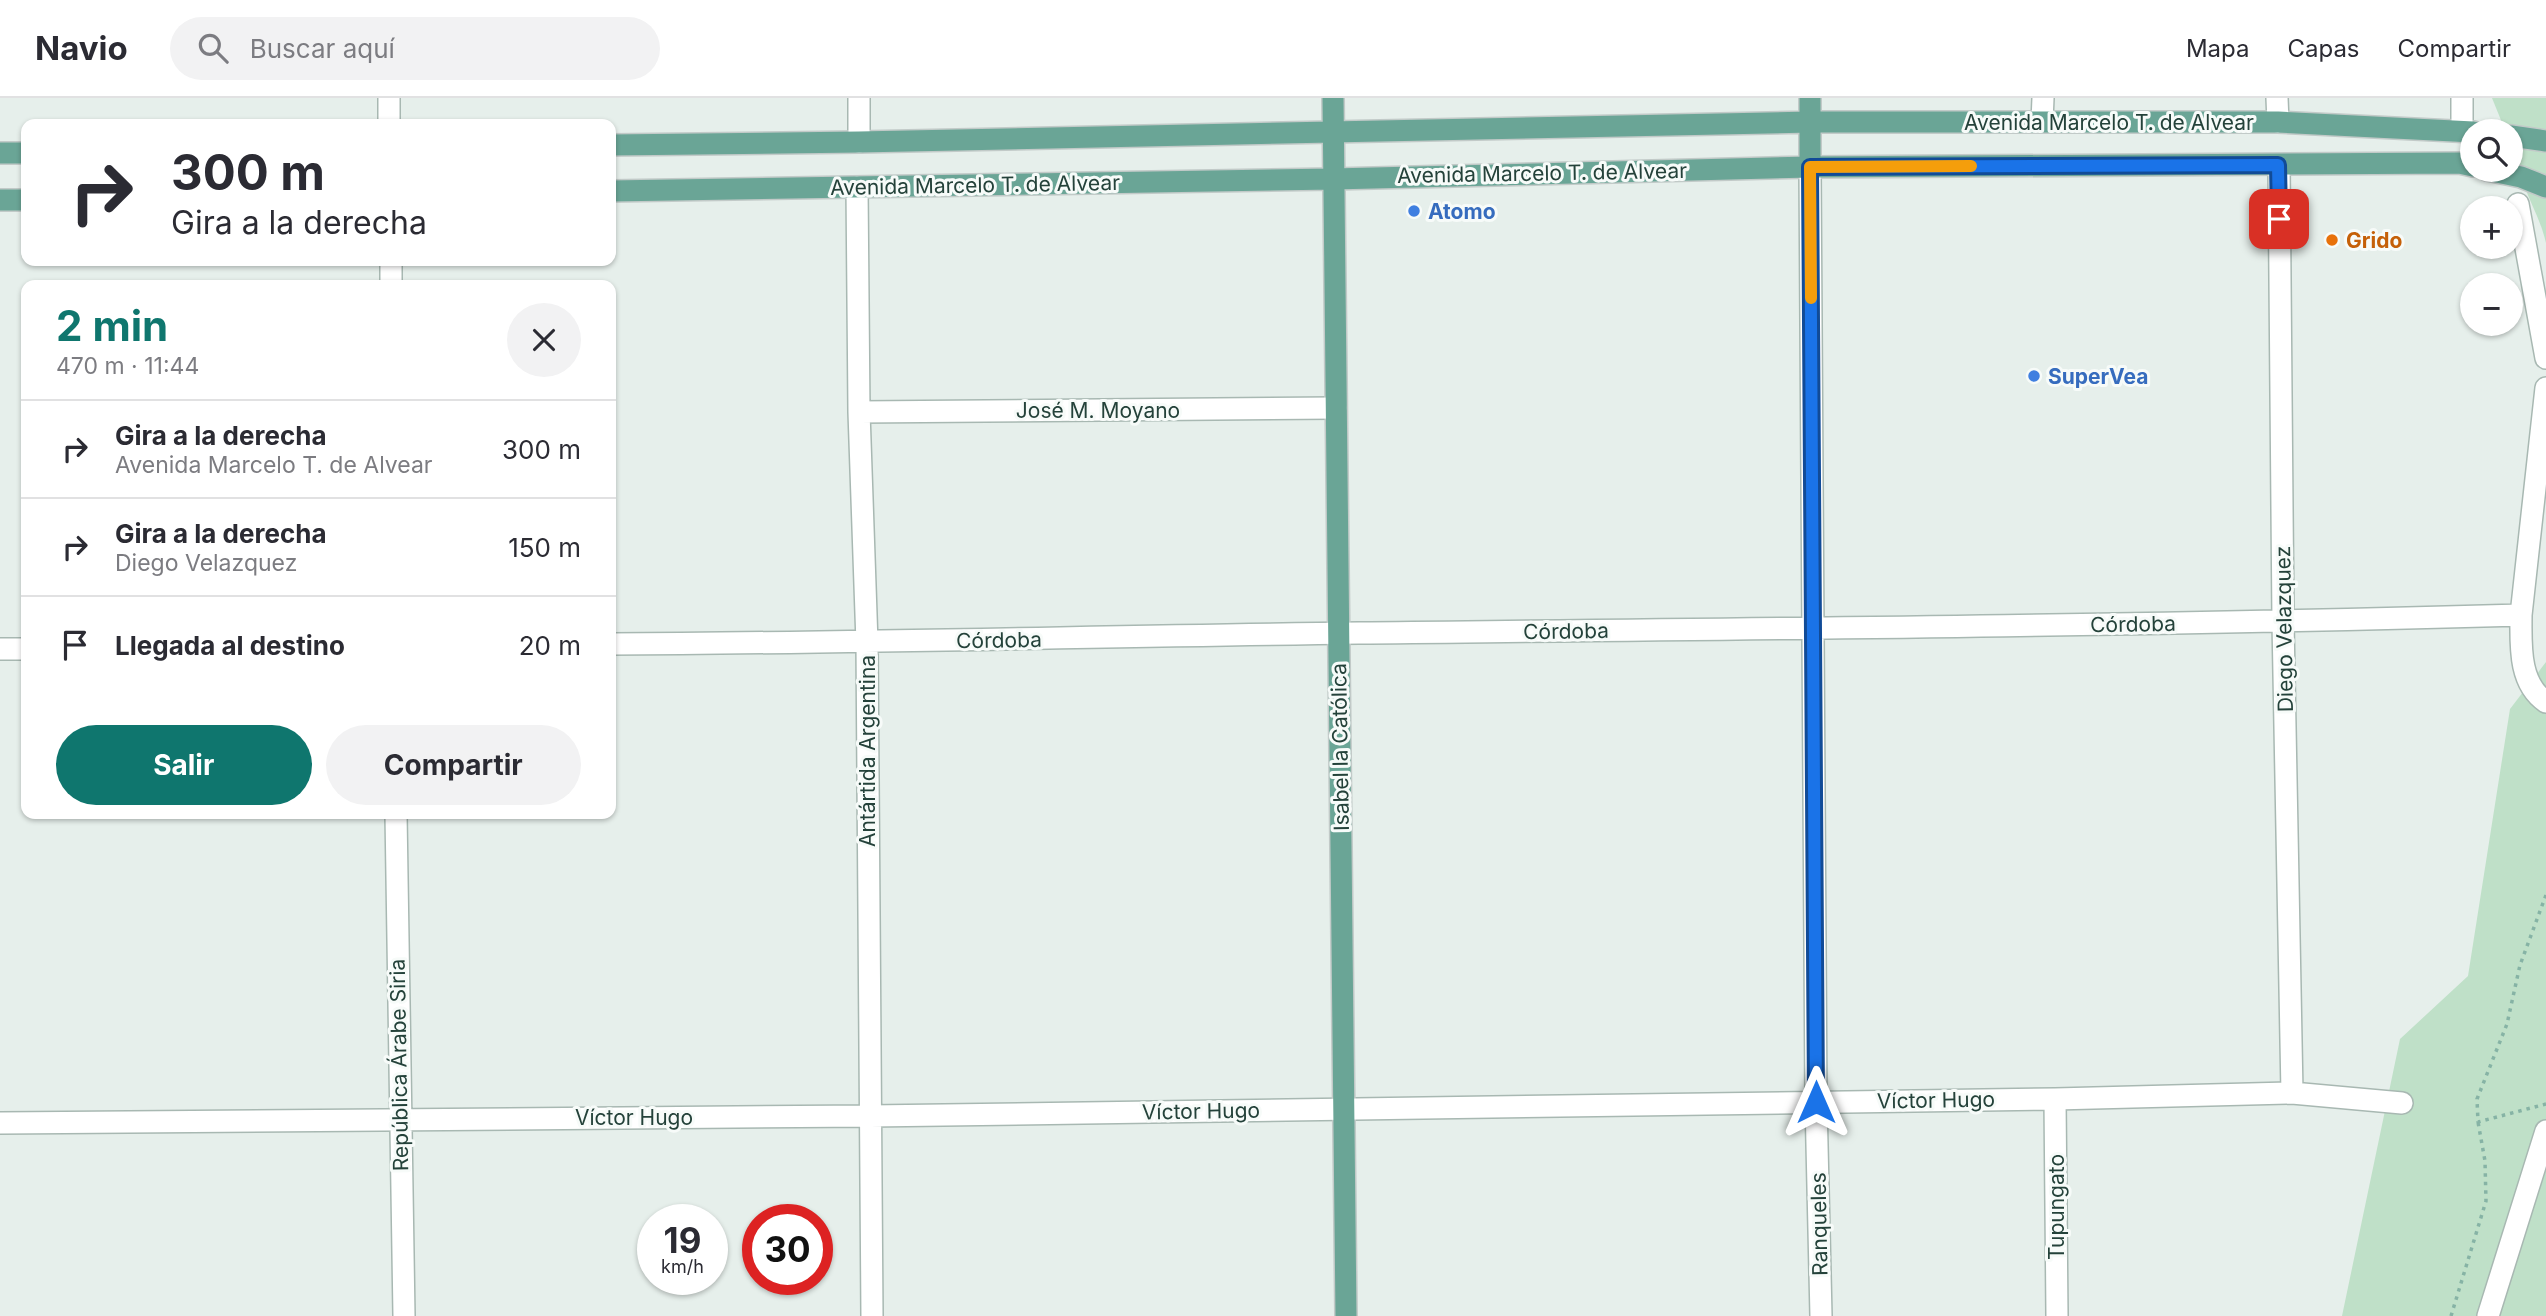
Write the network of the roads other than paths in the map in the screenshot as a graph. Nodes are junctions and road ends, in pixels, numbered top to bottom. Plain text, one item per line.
1 (389, 98) edge
2 (859, 98) edge
3 (1334, 98) edge
4 (1810, 98) edge
5 (2042, 98) edge
6 (2277, 98) edge
7 (2462, 98) edge
8 (390, 119) edge
9 (2466, 119) edge
10 (2042, 121) junction
11 (1810, 122) junction
12 (2278, 122) junction
13 (2460, 131) edge
14 (1333, 132) junction
15 (2523, 138) edge
16 (2546, 141) edge
17 (859, 142) junction
18 (616, 145) edge
19 (0, 153) edge
20 (21, 153) edge
21 (2460, 163) edge
22 (2278, 165) junction
23 (1810, 167) junction
24 (2523, 178) edge
25 (1333, 179) junction
26 (857, 187) junction
27 (2546, 187) edge
28 (616, 191) edge
29 (21, 200) edge
30 (0, 201) edge
31 (2523, 232) edge
32 (2546, 358) edge
33 (2546, 388) edge
34 (1336, 408) junction
35 (859, 412) junction
36 (2521, 615) junction
37 (2283, 622) junction
38 (1813, 628) junction
39 (1339, 634) junction
40 (867, 643) junction
41 (616, 644) edge
42 (0, 649) edge
43 (21, 649) edge
44 (2546, 702) edge
45 (396, 819) edge
46 (2292, 1093) junction
47 (2055, 1099) junction
48 (1816, 1102) junction
49 (2402, 1102) dead end
50 (1345, 1108) junction
51 (870, 1116) junction
52 (400, 1118) junction
53 (0, 1123) edge
54 (2546, 1131) edge
55 (404, 1316) edge
56 (872, 1316) edge
57 (1346, 1316) edge
58 (1821, 1316) edge
59 (2057, 1316) edge
60 (2488, 1316) edge

1 - 8 street
2 - 17 street
3 - 14 main road, Isabel la Católica
4 - 11 main road
5 - 10 street
6 - 12 street
7 - 9 street
10 - 11 main road, Avenida Marcelo T. de Alvear
10 - 12 main road, Avenida Marcelo T. de Alvear
11 - 14 main road, Avenida Marcelo T. de Alvear
11 - 23 main road
12 - 13 main road, Avenida Marcelo T. de Alvear
14 - 17 main road, Avenida Marcelo T. de Alvear
14 - 25 main road, Isabel la Católica
15 - 16 main road
17 - 18 main road, Avenida Marcelo T. de Alvear
19 - 20 main road
21 - 22 main road, Avenida Marcelo T. de Alvear
22 - 23 main road, Avenida Marcelo T. de Alvear
22 - 37 street, Diego Velazquez
23 - 25 main road, Avenida Marcelo T. de Alvear
23 - 38 street, Ranqueles
24 - 27 main road
25 - 26 main road, Avenida Marcelo T. de Alvear
25 - 34 main road, Isabel la Católica
26 - 28 main road, Avenida Marcelo T. de Alvear
26 - 35 street, Antártida Argentina
29 - 30 main road
31 - 32 street
33 - 36 street
34 - 35 street, José M. Moyano
34 - 39 main road, Isabel la Católica
35 - 40 street, Antártida Argentina
36 - 37 street, Córdoba
36 - 44 street
37 - 38 street, Córdoba
37 - 46 street, Diego Velazquez
38 - 39 street, Córdoba
38 - 48 street, Ranqueles
39 - 40 street, Córdoba
39 - 50 main road, Isabel la Católica
40 - 41 street, Córdoba
40 - 51 street, Antártida Argentina
42 - 43 street
45 - 52 street, República Árabe Siria
46 - 47 street, Víctor Hugo
46 - 49 street, Víctor Hugo
47 - 48 street, Víctor Hugo
47 - 59 street, Tupungato
48 - 50 street, Víctor Hugo
48 - 58 street, Ranqueles
50 - 51 street, Víctor Hugo
50 - 57 main road, Isabel la Católica
51 - 52 street, Víctor Hugo
51 - 56 street, Antártida Argentina
52 - 53 street, Víctor Hugo
52 - 55 street, República Árabe Siria
54 - 60 street

